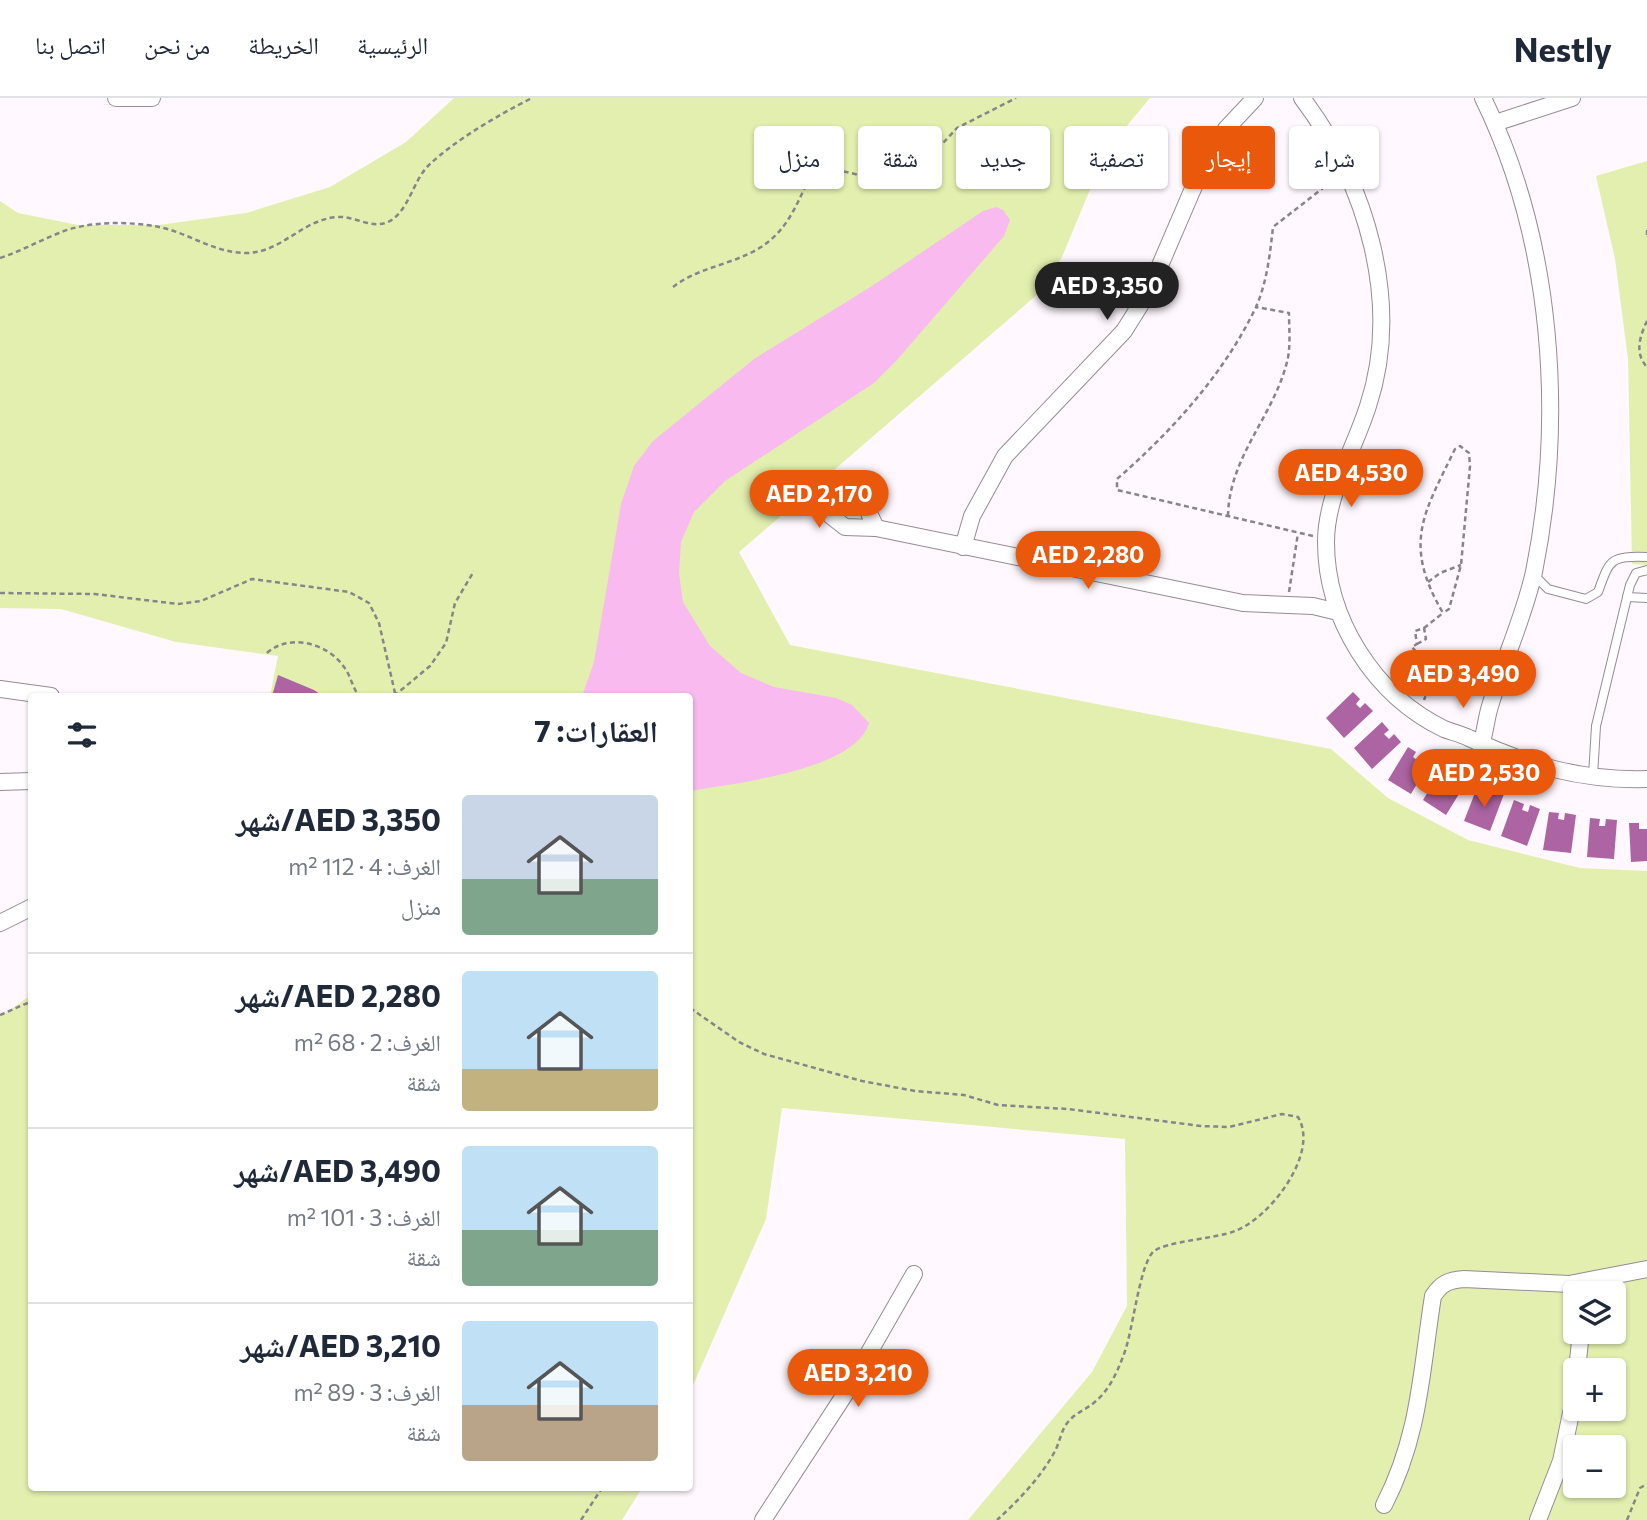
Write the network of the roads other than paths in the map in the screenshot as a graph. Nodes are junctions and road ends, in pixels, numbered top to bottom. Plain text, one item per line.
1 (116, 98) edge
2 (152, 98) edge
3 (1255, 98) edge
4 (1302, 98) edge
5 (1483, 98) edge
6 (1572, 98) edge
7 (1495, 123) junction
8 (876, 528) dead end
9 (963, 547) junction
10 (1647, 557) edge
11 (1647, 569) edge
12 (1533, 573) junction
13 (1330, 585) junction
14 (1627, 597) junction
15 (1647, 598) edge
16 (1305, 606) junction
17 (1338, 612) junction
18 (0, 689) edge
19 (29, 693) edge
20 (1474, 741) junction
21 (1593, 777) junction
22 (1647, 779) edge
23 (28, 781) edge
24 (0, 782) edge
25 (28, 909) edge
26 (0, 923) edge
27 (1647, 1269) edge
28 (914, 1275) dead end
29 (1606, 1281) edge
30 (1563, 1286) edge
31 (1569, 1421) edge
32 (1384, 1505) dead end
33 (763, 1520) edge
34 (1538, 1520) edge

1 - 2 street
3 - 9 street
4 - 13 street
5 - 7 street
6 - 7 street
7 - 12 street
8 - 9 street
9 - 16 street
10 - 12 lane
11 - 14 lane
12 - 20 street
13 - 16 street
13 - 17 street
14 - 15 lane
14 - 21 lane
16 - 17 street
17 - 20 street
18 - 19 street
20 - 21 street
21 - 22 street
23 - 24 street
25 - 26 street
27 - 29 street
28 - 33 street
30 - 32 street
31 - 34 street

